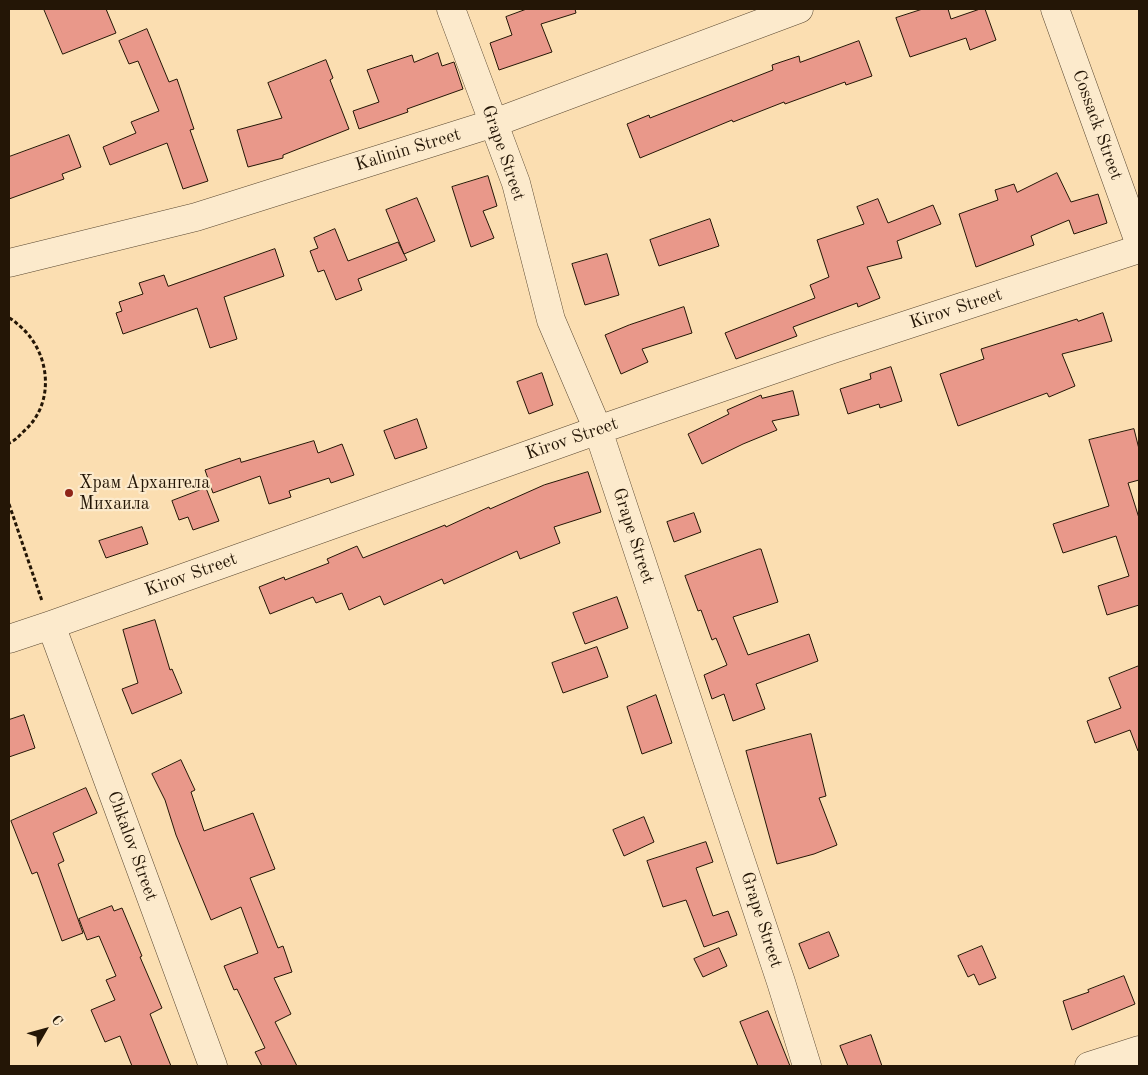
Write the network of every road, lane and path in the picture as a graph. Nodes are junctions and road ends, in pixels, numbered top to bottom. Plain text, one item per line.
1 (451, 9) edge
2 (799, 9) edge
3 (1055, 9) edge
4 (494, 123) junction
5 (1139, 242) edge
6 (1139, 249) edge
7 (9, 263) edge
8 (9, 318) edge
9 (598, 430) junction
10 (9, 443) edge
11 (9, 504) edge
12 (51, 625) junction
13 (9, 639) edge
14 (1139, 1050) edge
15 (213, 1066) edge
16 (807, 1066) edge
17 (1089, 1066) edge

1 - 4 street, Grape Street
2 - 4 street, Kalinin Street
3 - 5 street, Cossack Street
4 - 7 street, Kalinin Street
4 - 9 street, Grape Street
6 - 9 street, Kirov Street
8 - 10 path
9 - 12 street, Kirov Street
9 - 16 street, Grape Street
11 - 12 path
12 - 13 street, Kirov Street
12 - 15 street, Chkalov Street
14 - 17 street

